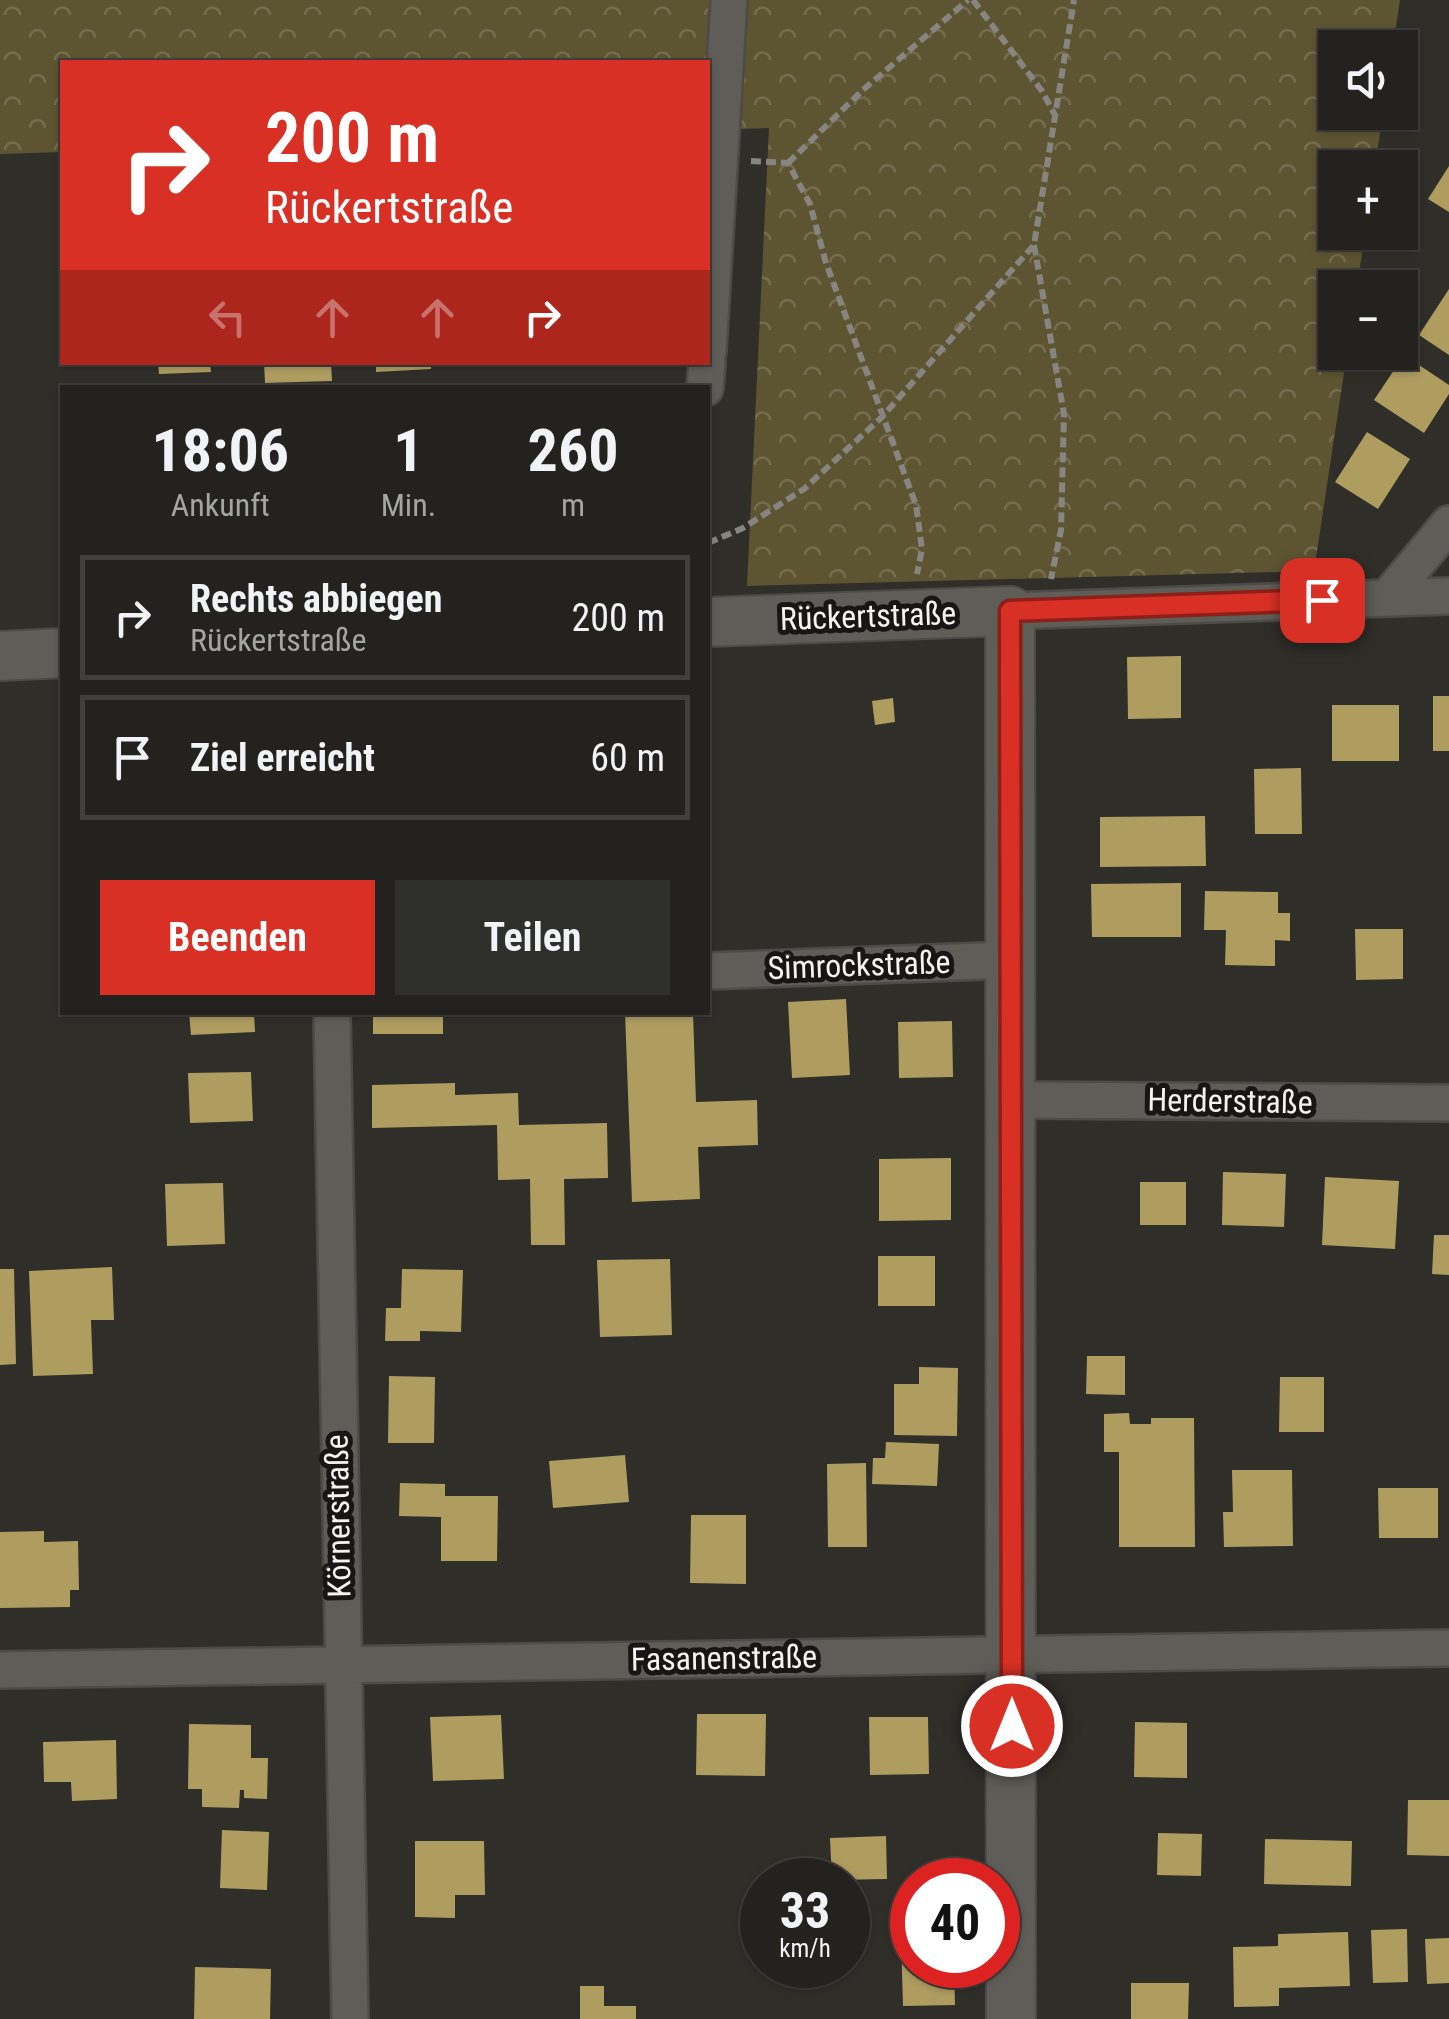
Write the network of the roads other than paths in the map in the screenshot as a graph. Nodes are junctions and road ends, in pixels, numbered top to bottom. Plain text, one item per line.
1 (729, 0) edge
2 (710, 322) edge
3 (1449, 524) edge
4 (1390, 595) junction
5 (1449, 596) edge
6 (1028, 610) junction
7 (710, 622) edge
8 (60, 653) edge
9 (0, 656) edge
10 (1011, 960) junction
11 (710, 970) edge
12 (332, 1015) edge
13 (1010, 1100) junction
14 (1449, 1103) edge
15 (1449, 1648) edge
16 (1013, 1653) junction
17 (341, 1666) junction
18 (0, 1670) edge
19 (350, 2019) edge
20 (1012, 2019) edge

1 - 2 street
3 - 4 street
4 - 5 street, Rückertstraße
4 - 6 street, Rückertstraße
6 - 7 street, Rückertstraße
6 - 10 street
8 - 9 street
10 - 11 street, Simrockstraße
10 - 13 street
12 - 17 street, Körnerstraße
13 - 14 street, Herderstraße
13 - 16 street
15 - 16 street, Fasanenstraße
16 - 17 street, Fasanenstraße
16 - 20 street
17 - 18 street, Fasanenstraße
17 - 19 street, Körnerstraße

